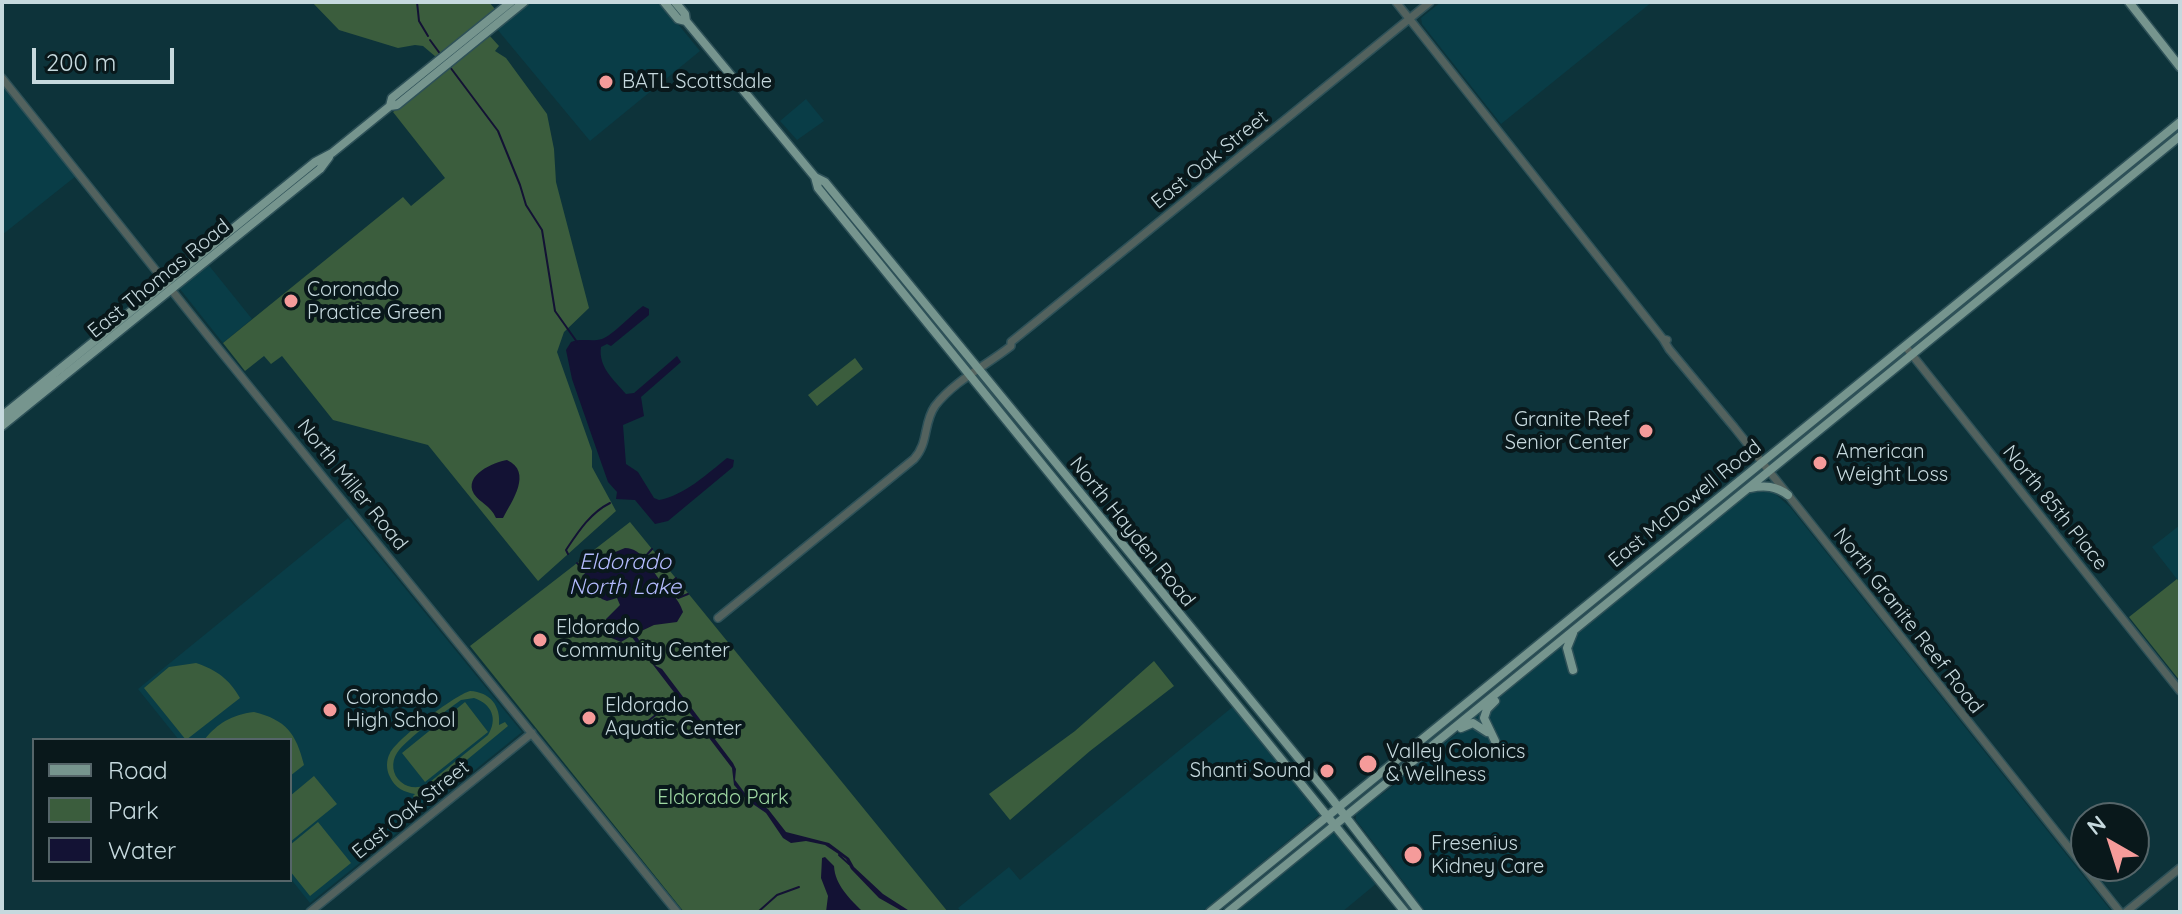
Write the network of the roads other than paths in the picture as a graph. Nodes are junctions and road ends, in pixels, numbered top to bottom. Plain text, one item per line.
1 (511, 2) edge
2 (521, 2) edge
3 (664, 2) edge
4 (673, 2) edge
5 (1396, 2) edge
6 (1430, 2) edge
7 (2129, 2) edge
8 (684, 17) junction
9 (1409, 19) junction
10 (484, 29) junction
11 (2180, 67) edge
12 (2, 78) edge
13 (2180, 122) edge
14 (2180, 136) edge
15 (2109, 180) junction
16 (2115, 188) junction
17 (2031, 244) junction
18 (2037, 252) junction
19 (900, 281) junction
20 (168, 286) junction
21 (1908, 350) junction
22 (978, 369) junction
23 (970, 375) junction
24 (1858, 391) junction
25 (2, 416) edge
26 (2, 426) edge
27 (1762, 462) junction
28 (1768, 470) junction
29 (1746, 489) junction
30 (1788, 495) junction
31 (1659, 546) junction
32 (1666, 555) junction
33 (718, 618) dead end
34 (1575, 629) junction
35 (1573, 670) dead end
36 (1522, 672) junction
37 (2180, 691) edge
38 (532, 733) junction
39 (1488, 733) dead end
40 (1440, 740) junction
41 (1495, 741) dead end
42 (1338, 807) junction
43 (1328, 815) junction
44 (1346, 817) junction
45 (1336, 825) junction
46 (2180, 868) edge
47 (310, 912) edge
48 (677, 912) edge
49 (1210, 912) edge
50 (1228, 912) edge
51 (1405, 912) edge
52 (1419, 912) edge
53 (2123, 912) edge

1 - 10 main road, East Thomas Road
2 - 10 main road, East Thomas Road
3 - 8 main road, North Hayden Road
4 - 8 main road, North Hayden Road
5 - 9 street, North Granite Reef Road
6 - 9 street, East Oak Street
7 - 11 main road
8 - 19 main road, North Hayden Road
9 - 22 street, East Oak Street
9 - 27 street, North Granite Reef Road
10 - 20 main road, East Thomas Road
12 - 20 street, North Miller Road
13 - 15 main road, East McDowell Road
14 - 16 main road, East McDowell Road
15 - 16 main road
15 - 17 main road, East McDowell Road
16 - 18 main road, East McDowell Road
17 - 18 main road
17 - 21 main road, East McDowell Road
18 - 21 main road, East McDowell Road
19 - 22 main road, North Hayden Road
19 - 23 main road, North Hayden Road
20 - 25 main road, East Thomas Road
20 - 26 main road, East Thomas Road
20 - 38 street, North Miller Road
21 - 24 main road, East McDowell Road
21 - 37 street, North 85th Place
22 - 23 street, East Oak Street
22 - 42 main road, North Hayden Road
23 - 33 street, East Oak Street
23 - 43 main road, North Hayden Road
24 - 27 main road, East McDowell Road
24 - 28 main road, East McDowell Road
27 - 28 street, North Granite Reef Road
27 - 31 main road, East McDowell Road
28 - 29 main road, East McDowell Road
28 - 30 street, North Granite Reef Road
29 - 30 main road
29 - 32 main road, East McDowell Road
30 - 53 street, North Granite Reef Road
31 - 32 main road
31 - 42 main road, East McDowell Road
32 - 34 main road, East McDowell Road
34 - 35 main road
34 - 36 main road, East McDowell Road
36 - 40 main road, East McDowell Road
36 - 41 main road
38 - 47 street, East Oak Street
38 - 48 street, North Miller Road
39 - 40 main road
40 - 44 main road, East McDowell Road
42 - 43 main road, East McDowell Road
42 - 44 main road, North Hayden Road
43 - 45 main road, North Hayden Road
43 - 49 main road, East McDowell Road
44 - 45 main road, East McDowell Road
44 - 52 main road, North Hayden Road
45 - 50 main road, East McDowell Road
45 - 51 main road, North Hayden Road
46 - 53 street

